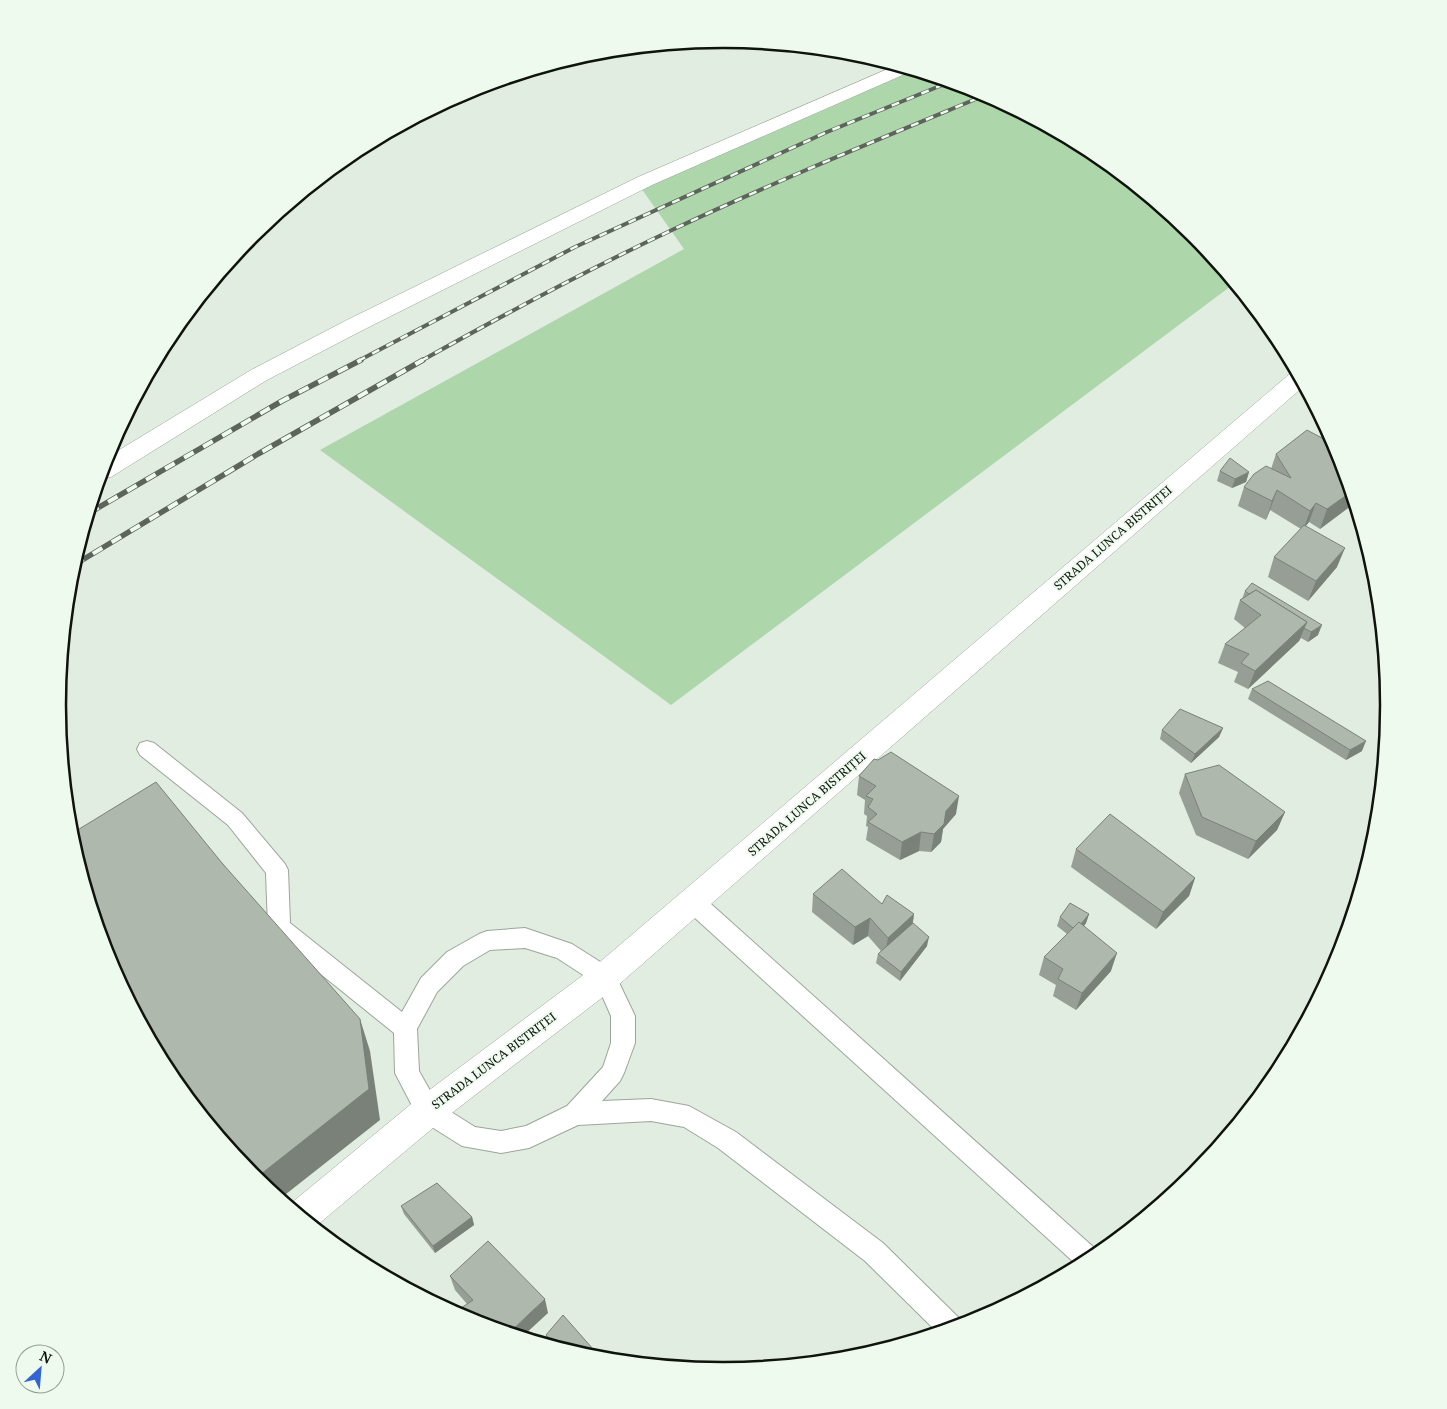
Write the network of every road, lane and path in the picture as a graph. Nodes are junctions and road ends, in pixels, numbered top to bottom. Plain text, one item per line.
1 (898, 71) edge
2 (1295, 381) edge
3 (112, 465) edge
4 (147, 749) dead end
5 (693, 902) junction
6 (605, 977) junction
7 (405, 1028) junction
8 (428, 1111) junction
9 (576, 1114) junction
10 (307, 1212) edge
11 (1084, 1254) edge
12 (946, 1323) edge

1 - 3 street
2 - 5 street, STRADA LUNCA BISTRIȚEI
4 - 7 lane
5 - 6 street, STRADA LUNCA BISTRIȚEI
5 - 11 lane
6 - 7 lane
6 - 8 street, STRADA LUNCA BISTRIȚEI
6 - 9 lane
7 - 8 lane
8 - 9 lane
8 - 10 street, STRADA LUNCA BISTRIȚEI
9 - 12 lane

